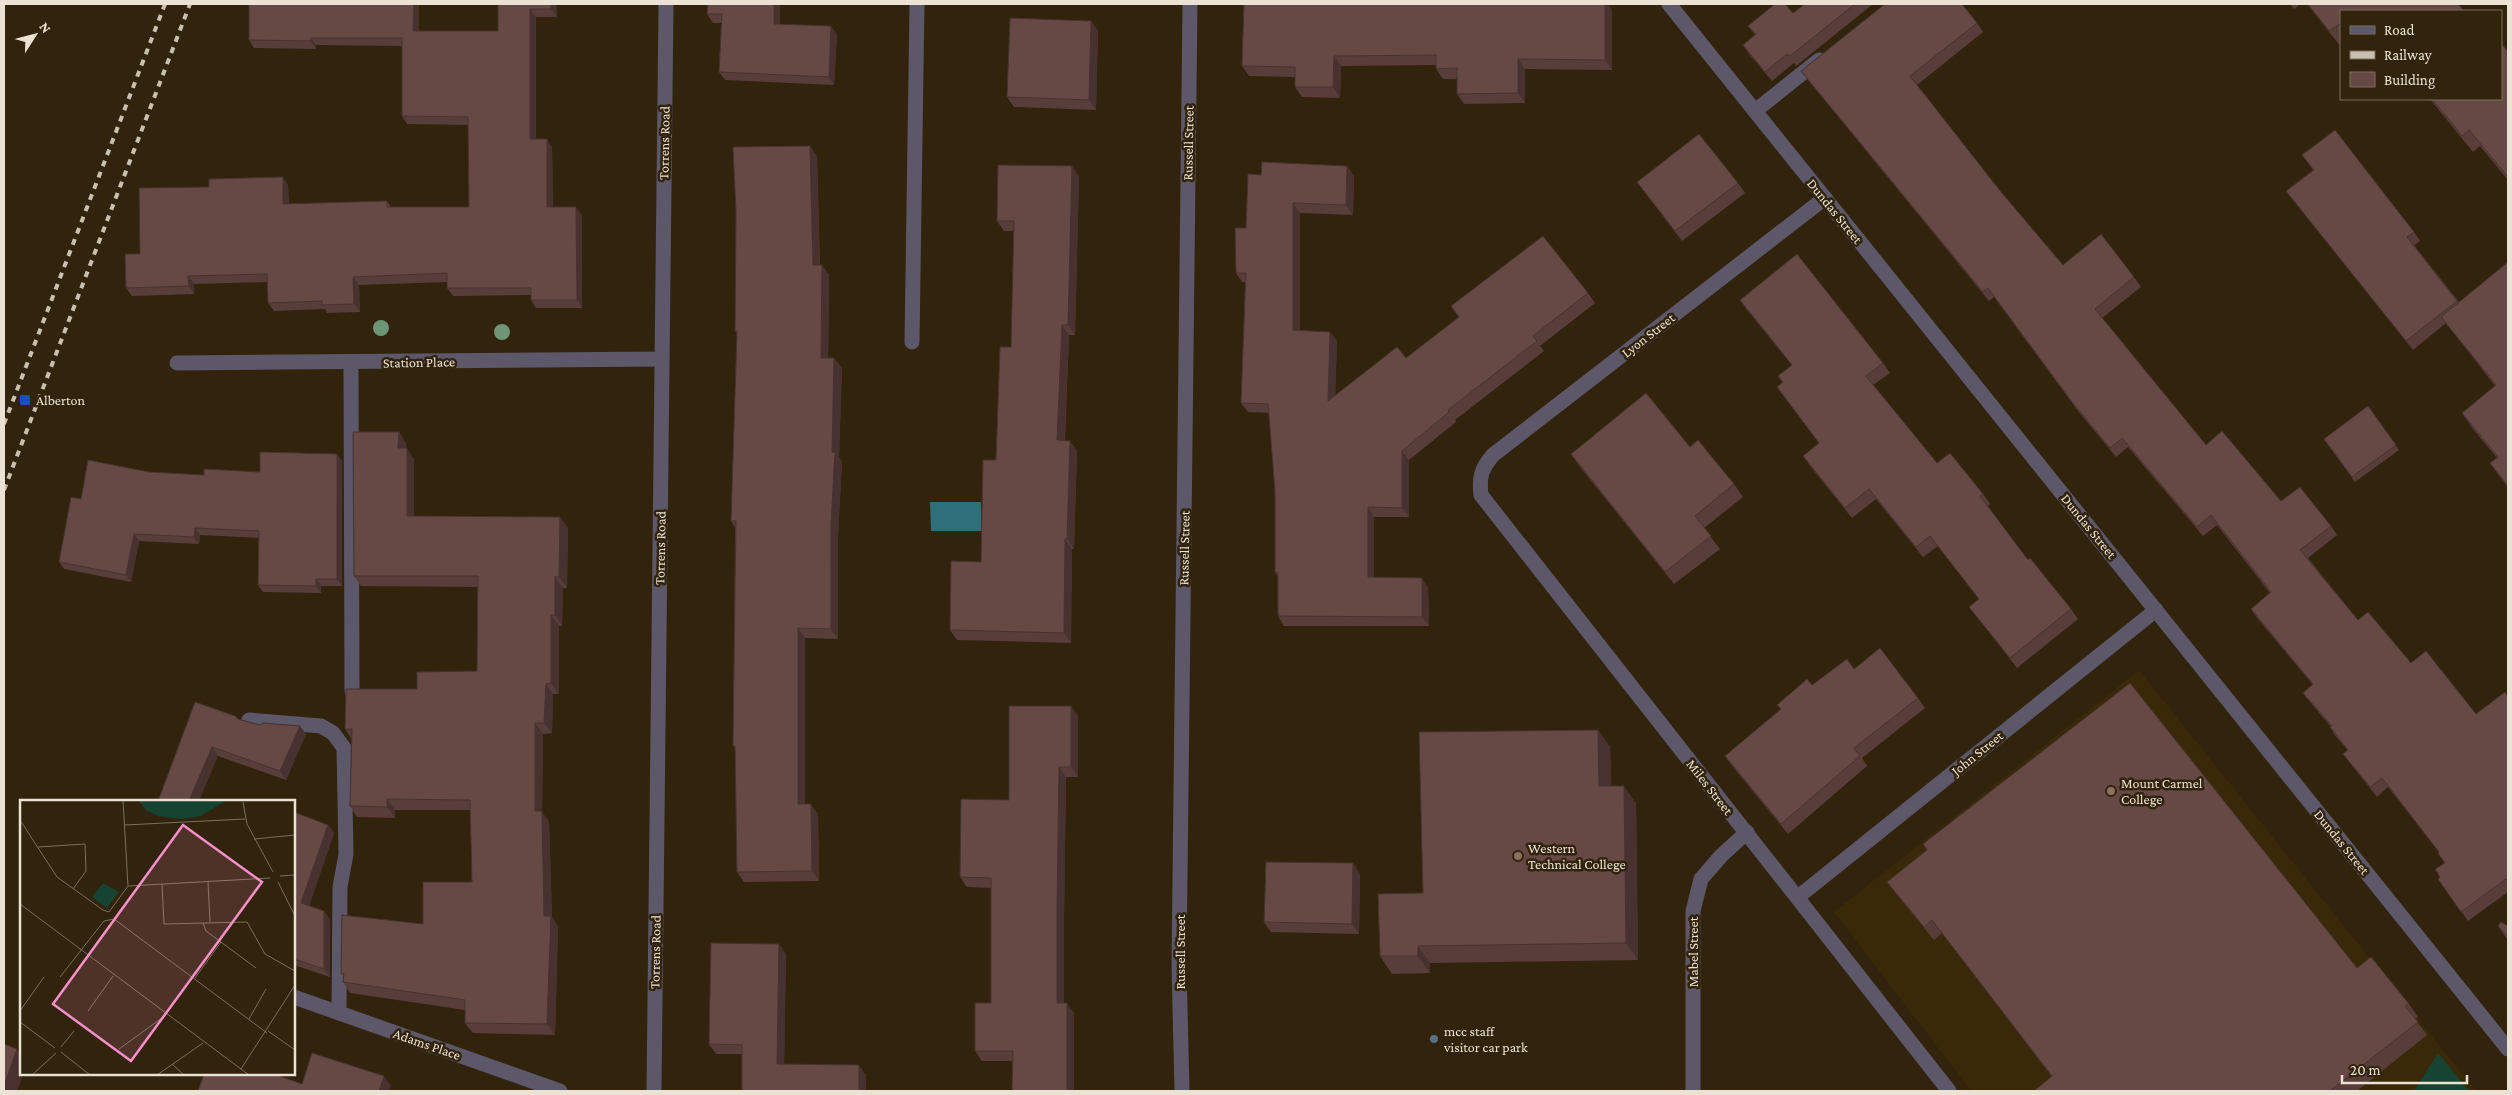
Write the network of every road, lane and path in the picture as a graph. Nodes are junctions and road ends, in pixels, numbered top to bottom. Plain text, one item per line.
1 (666, 4) edge
2 (917, 4) edge
3 (1190, 4) edge
4 (1669, 4) edge
5 (1827, 53) edge
6 (1755, 111) junction
7 (1825, 198) junction
8 (912, 342) dead end
9 (662, 360) junction
10 (177, 363) dead end
11 (351, 363) junction
12 (1479, 479) joint
13 (2156, 610) junction
14 (352, 691) edge
15 (249, 720) edge
16 (1746, 832) junction
17 (1798, 897) junction
18 (295, 998) edge
19 (339, 1013) junction
20 (2508, 1049) edge
21 (560, 1091) edge
22 (654, 1091) edge
23 (1182, 1091) edge
24 (1693, 1091) edge
25 (1949, 1091) edge

1 - 9 street, Torrens Road
2 - 8 street
3 - 23 street, Russell Street
4 - 6 street, Dundas Street
5 - 6 street
6 - 7 street, Dundas Street
7 - 12 street, Lyon Street
7 - 13 street, Dundas Street
9 - 11 street, Station Place
9 - 22 street, Torrens Road
10 - 11 street, Station Place
11 - 14 street
12 - 16 street, Miles Street
13 - 17 street, John Street
13 - 20 street, Dundas Street
15 - 19 street
16 - 17 street, Miles Street
16 - 24 street, Mabel Street
17 - 25 street, Miles Street
18 - 19 street, Adams Place
19 - 21 street, Adams Place

